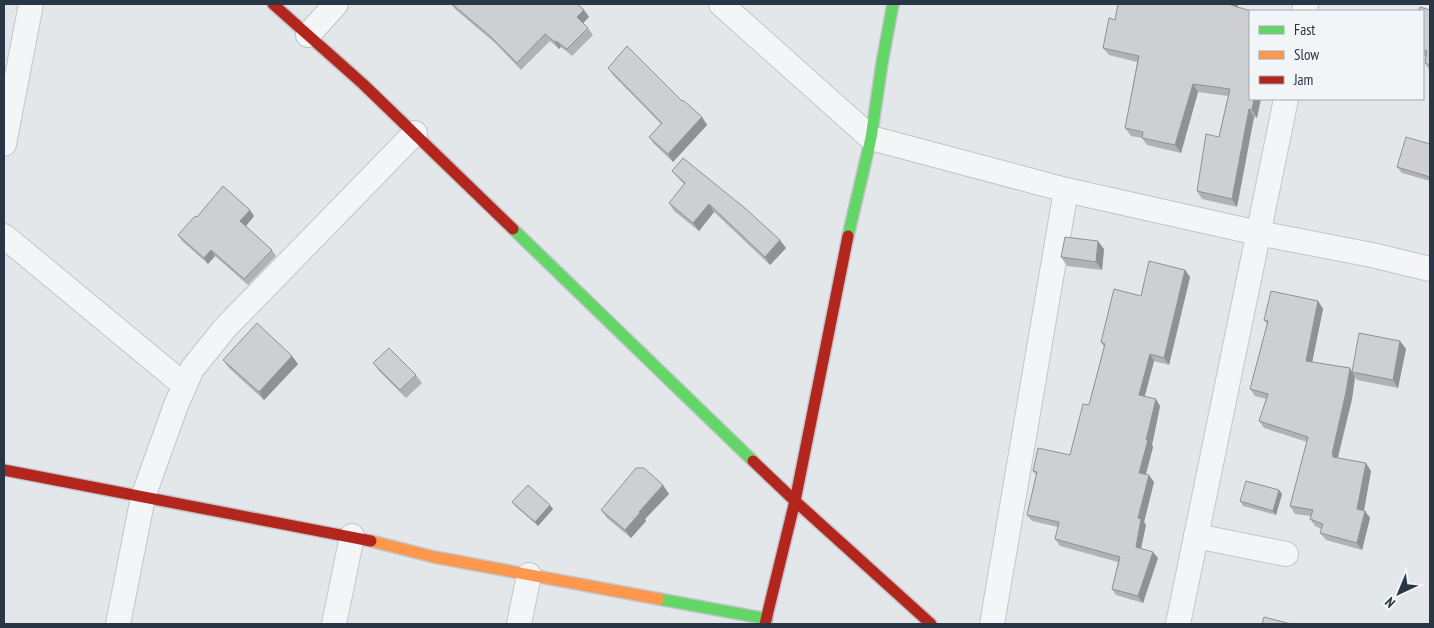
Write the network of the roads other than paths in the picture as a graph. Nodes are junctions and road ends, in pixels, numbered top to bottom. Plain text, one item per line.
1 (32, 4) edge
2 (273, 4) edge
3 (336, 4) edge
4 (721, 4) edge
5 (893, 4) edge
6 (308, 35) junction
7 (1286, 100) edge
8 (415, 133) junction
9 (871, 138) junction
10 (4, 144) edge
11 (1066, 190) junction
12 (1258, 233) junction
13 (4, 236) edge
14 (1430, 269) edge
15 (184, 384) junction
16 (4, 470) edge
17 (143, 497) junction
18 (795, 501) junction
19 (352, 536) junction
20 (1196, 536) junction
21 (1286, 554) dead end
22 (530, 575) junction
23 (766, 622) edge
24 (118, 624) edge
25 (334, 624) edge
26 (519, 624) edge
27 (930, 624) edge
28 (992, 624) edge
29 (1178, 624) edge

1 - 10 street
2 - 6 street
3 - 6 street
4 - 9 street
5 - 9 street
6 - 8 street
7 - 12 street
8 - 15 street
8 - 18 street
9 - 11 street
9 - 18 street
11 - 12 street
11 - 28 street
12 - 14 street
12 - 20 street
13 - 15 street
15 - 17 street
16 - 17 street
17 - 19 street
17 - 24 street
18 - 23 street
18 - 27 street
19 - 22 street
19 - 25 street
20 - 21 street
20 - 29 street
22 - 23 street
22 - 26 street

